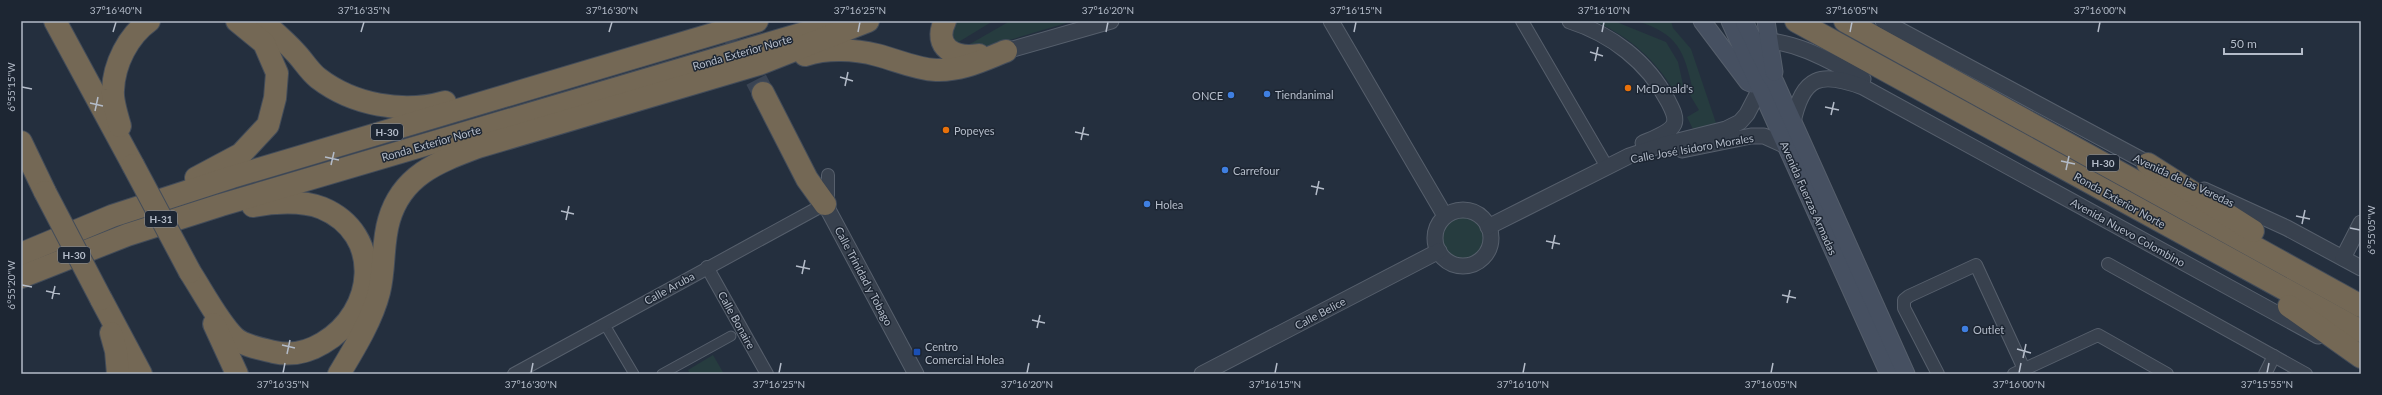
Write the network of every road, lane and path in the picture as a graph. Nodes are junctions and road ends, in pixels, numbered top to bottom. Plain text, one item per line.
1 (55, 21) edge
2 (149, 21) edge
3 (237, 21) edge
4 (262, 21) edge
5 (746, 21) edge
6 (757, 21) edge
7 (845, 21) edge
8 (868, 21) edge
9 (945, 21) edge
10 (1111, 21) edge
11 (1331, 21) edge
12 (1522, 21) edge
13 (1570, 21) edge
14 (1730, 21) edge
15 (1766, 21) edge
16 (1796, 21) edge
17 (1845, 21) edge
18 (1883, 21) edge
19 (1706, 27) edge
20 (1752, 32) edge
21 (705, 36) junction
22 (1006, 51) junction
23 (759, 64) junction
24 (574, 77) junction
25 (1765, 86) junction
26 (763, 93) tunnel mouth
27 (1897, 105) junction
28 (1793, 122) junction
29 (21, 142) edge
30 (1786, 146) junction
31 (478, 147) junction
32 (1619, 161) junction
33 (21, 164) edge
34 (2148, 164) junction
35 (133, 165) junction
36 (828, 175) dead end
37 (45, 192) junction
38 (265, 204) junction
39 (825, 204) junction
40 (141, 207) junction
41 (1445, 216) junction
42 (2155, 220) junction
43 (2361, 224) edge
44 (82, 227) junction
45 (1488, 227) junction
46 (127, 235) junction
47 (21, 243) edge
48 (95, 247) junction
49 (1438, 251) junction
50 (21, 254) edge
51 (2343, 258) junction
52 (2108, 264) dead end
53 (707, 267) junction
54 (2361, 268) edge
55 (190, 272) junction
56 (21, 277) edge
57 (21, 289) edge
58 (2339, 294) junction
59 (101, 299) junction
60 (2361, 306) edge
61 (608, 330) dead end
62 (2361, 331) edge
63 (731, 336) dead end
64 (2274, 356) junction
65 (2361, 357) edge
66 (2019, 372) edge
67 (118, 374) edge
68 (141, 374) edge
69 (237, 374) edge
70 (339, 374) edge
71 (514, 374) edge
72 (634, 374) edge
73 (662, 374) edge
74 (767, 374) edge
75 (916, 374) edge
76 (1202, 374) edge
77 (1889, 374) edge
78 (1906, 374) edge
79 (1938, 374) edge
80 (2167, 374) edge
81 (2265, 374) edge
82 (2306, 374) edge

1 - 35 highway, H-31
2 - 35 highway
3 - 40 highway
4 - 24 highway
5 - 21 highway
6 - 21 highway, H-30
7 - 46 highway, Ronda Exterior Norte / H-30
8 - 23 highway
9 - 22 highway
10 - 22 street
11 - 41 street
12 - 32 street
13 - 32 street
14 - 20 main road, Avenida Fuerzas Armadas
15 - 20 main road
16 - 42 highway, Ronda Exterior Norte / H-30
17 - 58 highway, H-30
18 - 34 street, Avenida de las Veredas
19 - 20 main road
19 - 25 main road
20 - 25 main road, Avenida Fuerzas Armadas
20 - 25 main road
20 - 27 street, Avenida Nuevo Colombino
21 - 24 highway, H-30
22 - 23 highway
23 - 31 highway
24 - 40 highway, H-30
25 - 28 main road, Avenida Fuerzas Armadas
25 - 30 main road, Avenida Fuerzas Armadas
25 - 32 street, Calle José Isidoro Morales
26 - 39 highway
27 - 28 street, Avenida Nuevo Colombino
27 - 65 street, Avenida Nuevo Colombino
28 - 78 main road, Avenida Fuerzas Armadas
29 - 37 highway
30 - 32 street, Calle José Isidoro Morales
30 - 77 main road, Avenida Fuerzas Armadas
31 - 38 highway
31 - 70 highway
32 - 45 street, Calle José Isidoro Morales
33 - 37 highway
34 - 51 street, Avenida de las Veredas
34 - 58 highway
35 - 55 highway, H-31, bridge
36 - 39 street
37 - 59 highway, bridge
38 - 46 highway
38 - 55 highway
39 - 53 street, Calle Aruba
39 - 75 street, Calle Trinidad y Tobago
40 - 44 highway, H-30
41 - 45 street
41 - 49 street
42 - 62 highway, Ronda Exterior Norte / H-30
42 - 65 highway
43 - 51 street
44 - 47 highway
44 - 50 highway, H-30
45 - 49 street
46 - 48 highway, Ronda Exterior Norte / H-30
48 - 56 highway, Ronda Exterior Norte / H-30
48 - 57 highway
49 - 76 street, Calle Belice
51 - 54 street, Avenida de las Veredas
52 - 64 street
53 - 71 street, Calle Aruba
53 - 74 street, Calle Bonaire
55 - 69 highway, H-31
58 - 60 highway, H-30
59 - 67 highway
59 - 68 highway
61 - 72 street
63 - 73 street
64 - 81 street
64 - 82 street
66 - 79 street
66 - 80 street

